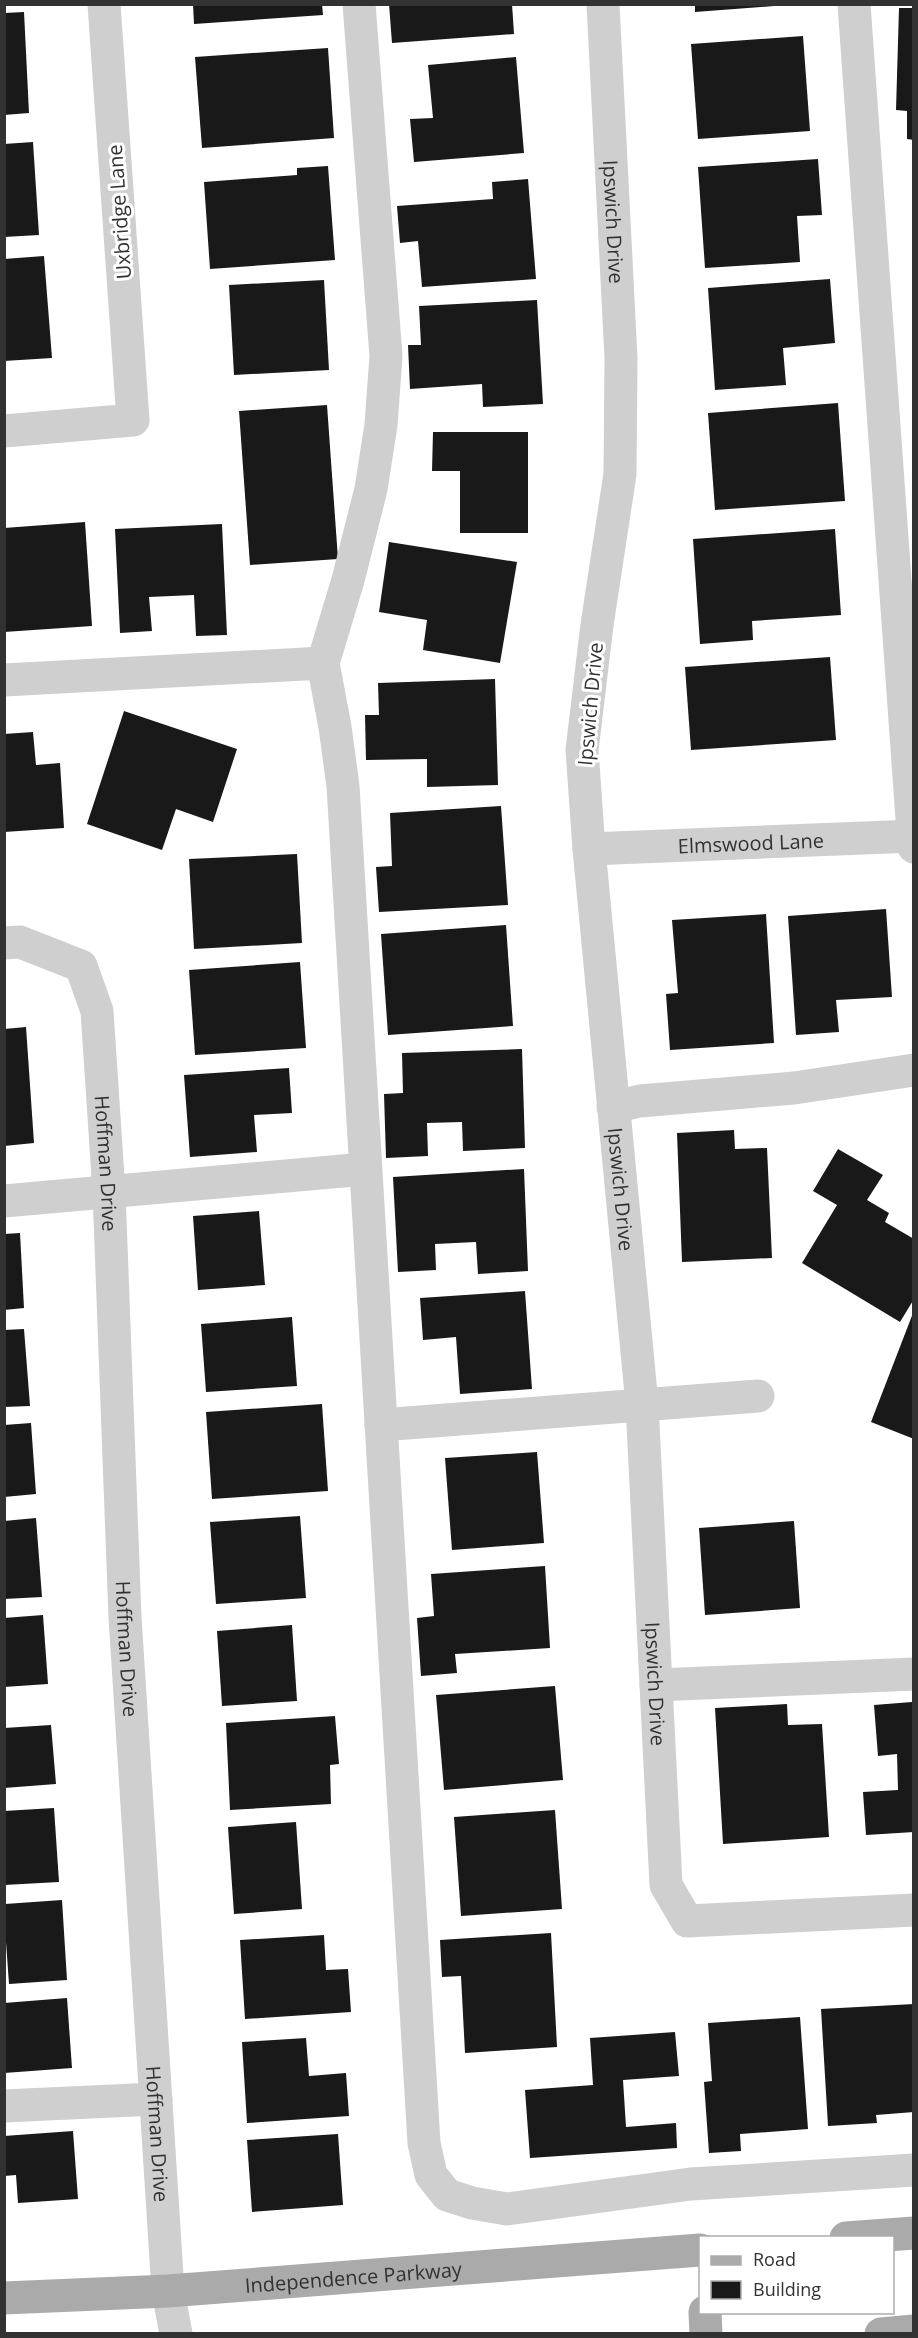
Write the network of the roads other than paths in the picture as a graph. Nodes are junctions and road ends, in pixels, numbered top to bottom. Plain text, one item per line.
1 (104, 4) edge
2 (359, 4) edge
3 (603, 4) edge
4 (854, 4) edge
5 (4, 431) edge
6 (322, 663) junction
7 (4, 680) edge
8 (913, 840) edge
9 (589, 849) junction
10 (4, 943) edge
11 (914, 1070) edge
12 (613, 1107) junction
13 (366, 1169) junction
14 (109, 1192) junction
15 (4, 1201) edge
16 (758, 1396) dead end
17 (642, 1404) junction
18 (381, 1425) junction
19 (914, 1674) edge
20 (656, 1685) junction
21 (914, 1910) edge
22 (156, 2099) junction
23 (4, 2106) edge
24 (914, 2170) edge
25 (914, 2233) edge
26 (873, 2236) edge
27 (699, 2250) edge
28 (168, 2291) junction
29 (4, 2298) edge
30 (705, 2314) edge
31 (914, 2331) edge
32 (176, 2334) edge
33 (706, 2334) edge
34 (881, 2334) edge

1 - 5 street, Uxbridge Lane
2 - 6 street
3 - 9 street, Ipswich Drive
4 - 8 street
6 - 7 street
6 - 13 street
8 - 9 street, Elmswood Lane
9 - 12 street, Ipswich Drive
10 - 14 street, Hoffman Drive
11 - 12 street
12 - 17 street, Ipswich Drive
13 - 14 street
13 - 18 street
14 - 15 street
14 - 22 street, Hoffman Drive
16 - 17 street
17 - 18 street
17 - 20 street, Ipswich Drive
18 - 24 street
19 - 20 street
20 - 21 street, Ipswich Drive
22 - 23 street
22 - 28 street, Hoffman Drive
25 - 26 main road
27 - 28 main road, Independence Parkway
28 - 29 main road, Independence Parkway
28 - 32 street, Hoffman Drive
30 - 33 main road
31 - 34 main road

